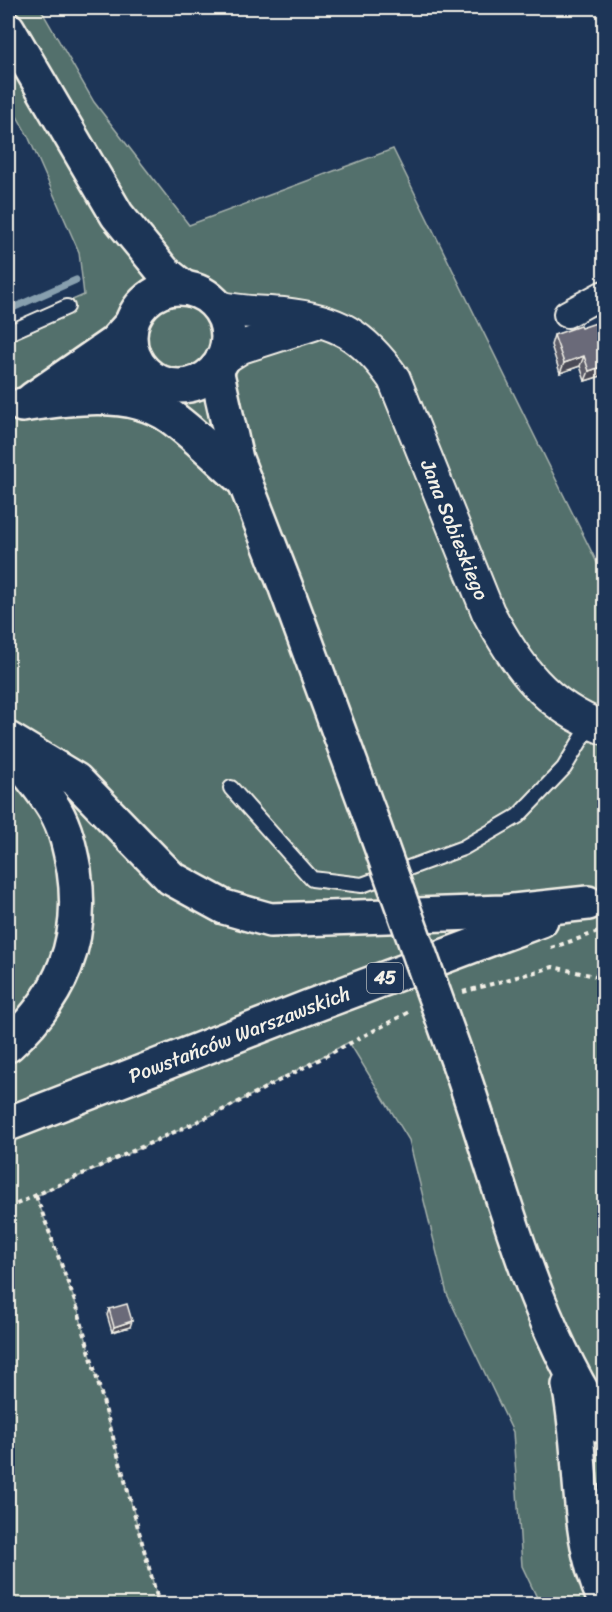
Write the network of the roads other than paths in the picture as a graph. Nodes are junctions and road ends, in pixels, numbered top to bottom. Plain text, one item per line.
1 (8, 29) edge
2 (117, 216) junction
3 (184, 288) junction
4 (604, 294) edge
5 (67, 307) dead end
6 (218, 308) junction
7 (137, 314) junction
8 (567, 314) dead end
9 (320, 322) junction
10 (8, 333) edge
11 (219, 364) junction
12 (147, 375) junction
13 (179, 386) junction
14 (52, 388) junction
15 (15, 411) edge
16 (240, 470) junction
17 (598, 726) edge
18 (8, 739) edge
19 (8, 748) edge
20 (231, 788) dead end
21 (596, 900) edge
22 (8, 1045) edge
23 (8, 1124) edge
24 (562, 1353) junction
25 (602, 1428) edge
26 (604, 1599) edge

1 - 2 main road
2 - 3 main road
2 - 7 main road
3 - 6 main road
3 - 7 main road
4 - 8 street
5 - 10 lane
6 - 9 street, Jana Sobieskiego
6 - 11 main road
7 - 12 main road
7 - 14 main road
9 - 11 street
9 - 17 street, Jana Sobieskiego
11 - 13 main road
11 - 16 main road
12 - 13 main road
12 - 14 main road
13 - 16 main road
14 - 15 main road
15 - 16 main road
16 - 24 main road, bridge
17 - 20 lane
18 - 21 main road
19 - 22 main road
21 - 23 main road, Powstańców Warszawskich / 45
24 - 25 main road
24 - 26 main road

